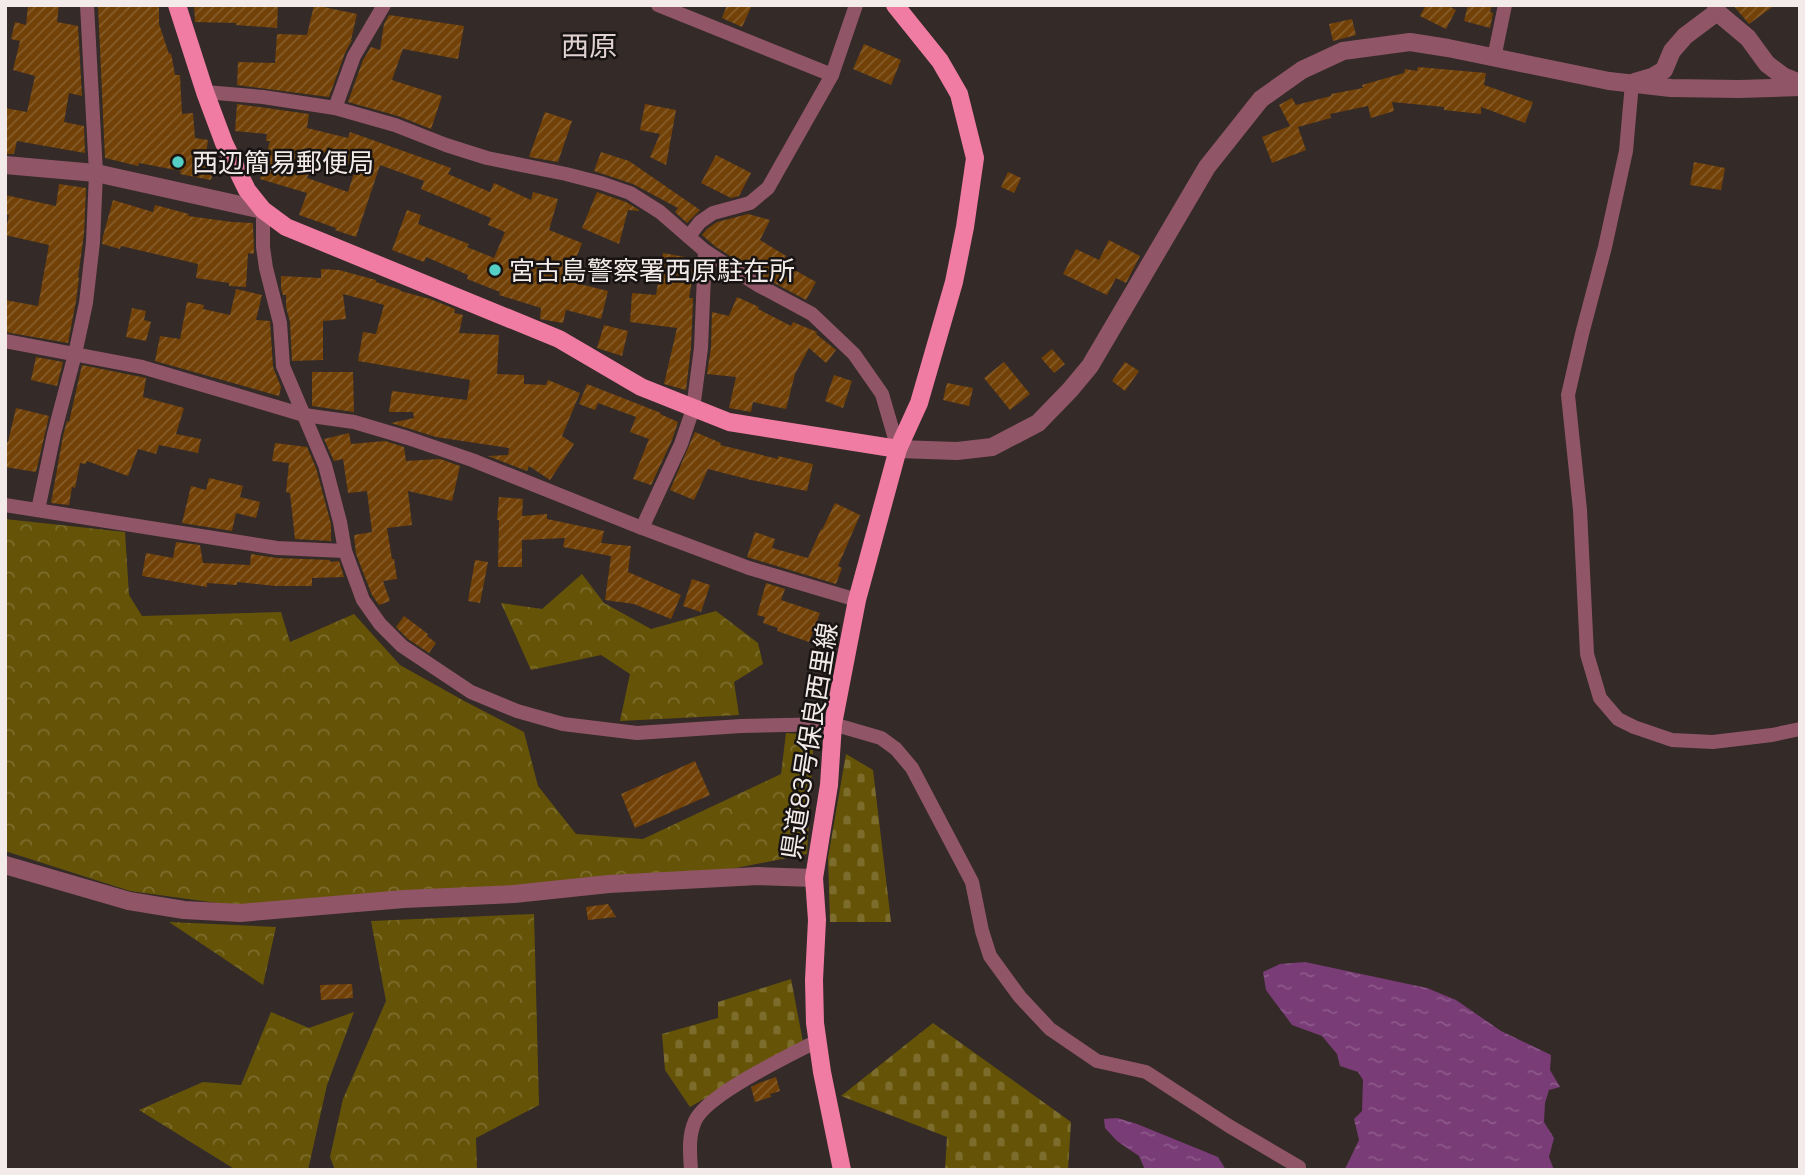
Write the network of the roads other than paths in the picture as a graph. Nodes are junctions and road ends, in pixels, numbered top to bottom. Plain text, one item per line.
1 (87, 5) edge
2 (177, 5) edge
3 (384, 5) edge
4 (658, 5) edge
5 (856, 5) edge
6 (895, 5) edge
7 (1505, 5) edge
8 (1717, 9) edge
9 (1494, 58) junction
10 (832, 75) junction
11 (1632, 83) junction
12 (1800, 85) edge
13 (205, 92) junction
14 (335, 108) junction
15 (5, 165) edge
16 (96, 173) junction
17 (263, 210) junction
18 (689, 236) junction
19 (705, 251) junction
20 (5, 341) edge
21 (75, 354) junction
22 (694, 409) junction
23 (304, 415) junction
24 (898, 449) junction
25 (5, 505) edge
26 (38, 510) junction
27 (642, 528) junction
28 (345, 551) junction
29 (857, 600) junction
30 (833, 724) junction
31 (1800, 729) edge
32 (5, 864) edge
33 (814, 878) junction
34 (817, 1041) junction
35 (691, 1170) edge
36 (842, 1170) edge
37 (1299, 1170) edge

1 - 16 street
2 - 13 main road
3 - 14 street
4 - 10 street
5 - 10 street
6 - 24 main road, 県道83号保良西里線
7 - 9 street
8 - 11 street
8 - 12 street
9 - 11 street
9 - 24 street
10 - 18 street
11 - 12 street
11 - 31 street
13 - 14 street
13 - 17 main road
14 - 18 street
15 - 16 street
16 - 17 street
16 - 21 street
17 - 22 main road
17 - 23 street
18 - 19 street
19 - 22 street
19 - 24 street
20 - 21 street
21 - 23 street
21 - 26 street
22 - 24 main road
22 - 27 street
23 - 27 street
23 - 28 street
24 - 29 main road, 県道83号保良西里線
25 - 26 street
26 - 28 street
27 - 29 street
28 - 30 street
29 - 30 main road, 県道83号保良西里線
30 - 33 main road, 県道83号保良西里線
30 - 37 street
32 - 33 street
33 - 34 main road, 県道83号保良西里線
34 - 35 street
34 - 36 main road, 県道83号保良西里線

